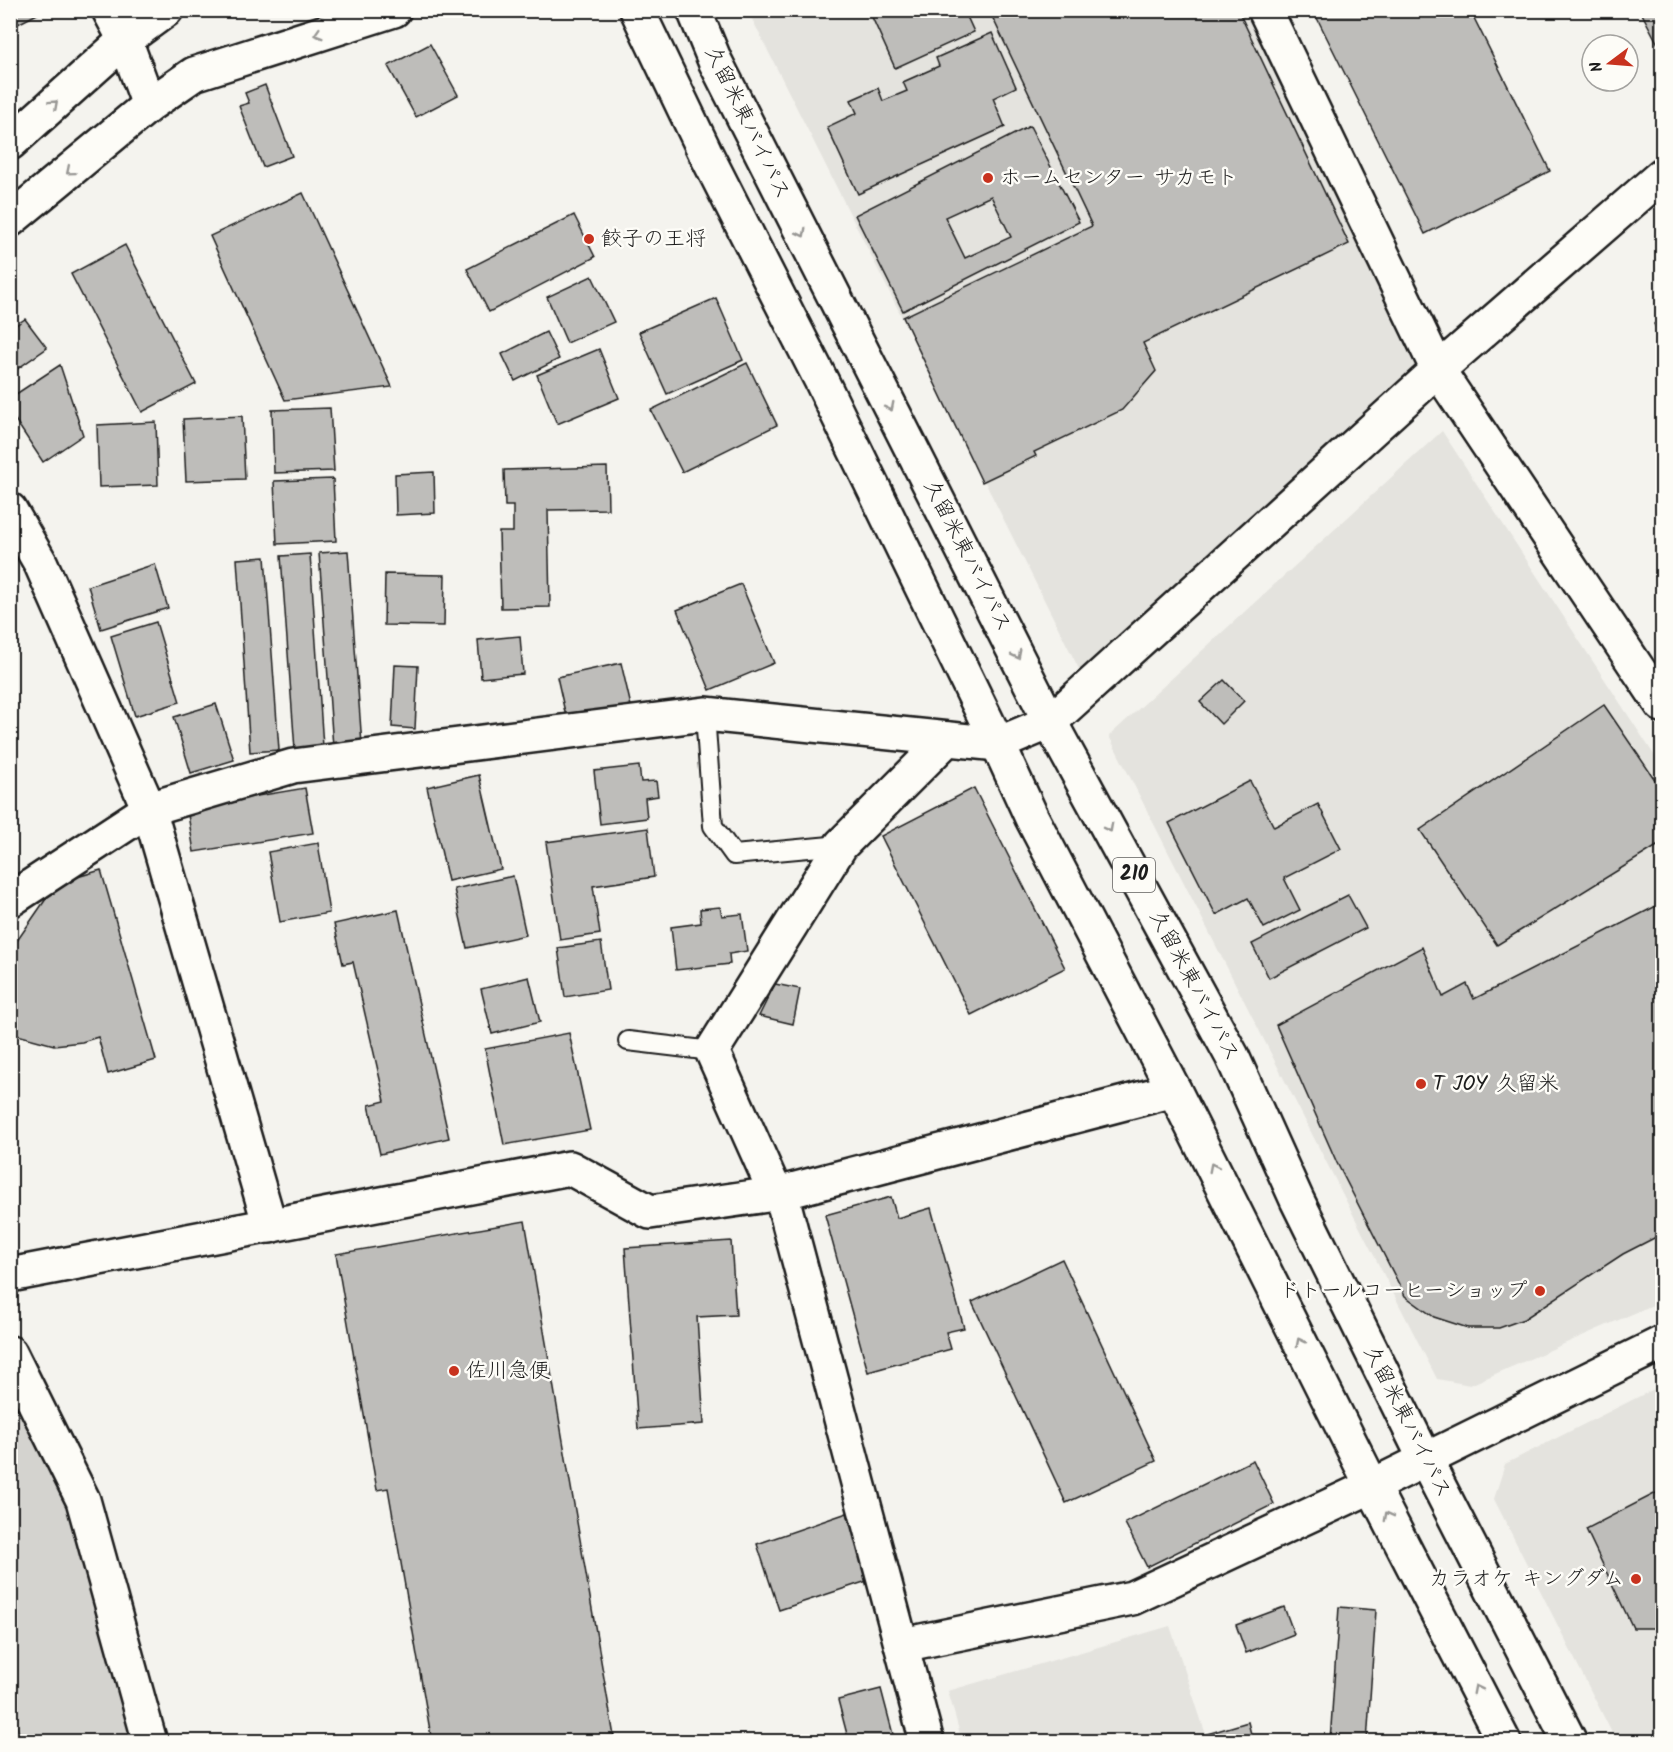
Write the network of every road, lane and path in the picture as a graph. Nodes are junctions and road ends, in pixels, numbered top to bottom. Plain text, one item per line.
1 (109, 10) edge
2 (166, 10) edge
3 (394, 10) edge
4 (637, 10) edge
5 (694, 10) edge
6 (1265, 10) edge
7 (125, 40) junction
8 (148, 105) junction
9 (10, 143) edge
10 (1662, 175) edge
11 (10, 220) edge
12 (1438, 370) junction
13 (10, 510) edge
14 (1662, 705) edge
15 (705, 714) junction
16 (1050, 722) junction
17 (947, 739) junction
18 (998, 744) junction
19 (149, 808) junction
20 (841, 845) junction
21 (10, 900) edge
22 (628, 1041) dead end
23 (712, 1051) junction
24 (1174, 1090) junction
25 (778, 1193) junction
26 (270, 1227) junction
27 (10, 1275) edge
28 (1662, 1343) edge
29 (10, 1353) edge
30 (1425, 1459) junction
31 (1372, 1486) junction
32 (902, 1645) junction
33 (150, 1742) edge
34 (927, 1742) edge
35 (1504, 1742) edge
36 (1570, 1742) edge

1 - 7 main road
2 - 7 main road
3 -> 8 main road
4 - 18 main road
5 -> 16 main road, 久留米東バイパス / 210
6 - 12 main road
7 - 8 main road
9 -> 7 main road
8 -> 11 main road
10 - 12 main road
12 - 14 main road
12 - 16 main road
13 - 19 main road
15 - 17 main road
15 - 19 main road
15 - 20 lane
16 - 18 main road
16 -> 30 main road, 久留米東バイパス / 210
17 - 18 main road
17 - 20 main road
18 - 24 main road
19 - 21 main road
19 - 26 main road
20 - 23 main road
22 - 23 lane
23 - 25 main road
24 - 25 main road
31 -> 24 main road
25 - 26 main road
25 - 32 main road
26 - 27 main road
28 - 30 main road
29 - 33 main road
30 - 31 main road
30 - 36 main road, 久留米東バイパス / 210
31 - 32 main road
35 -> 31 main road
32 - 34 main road

